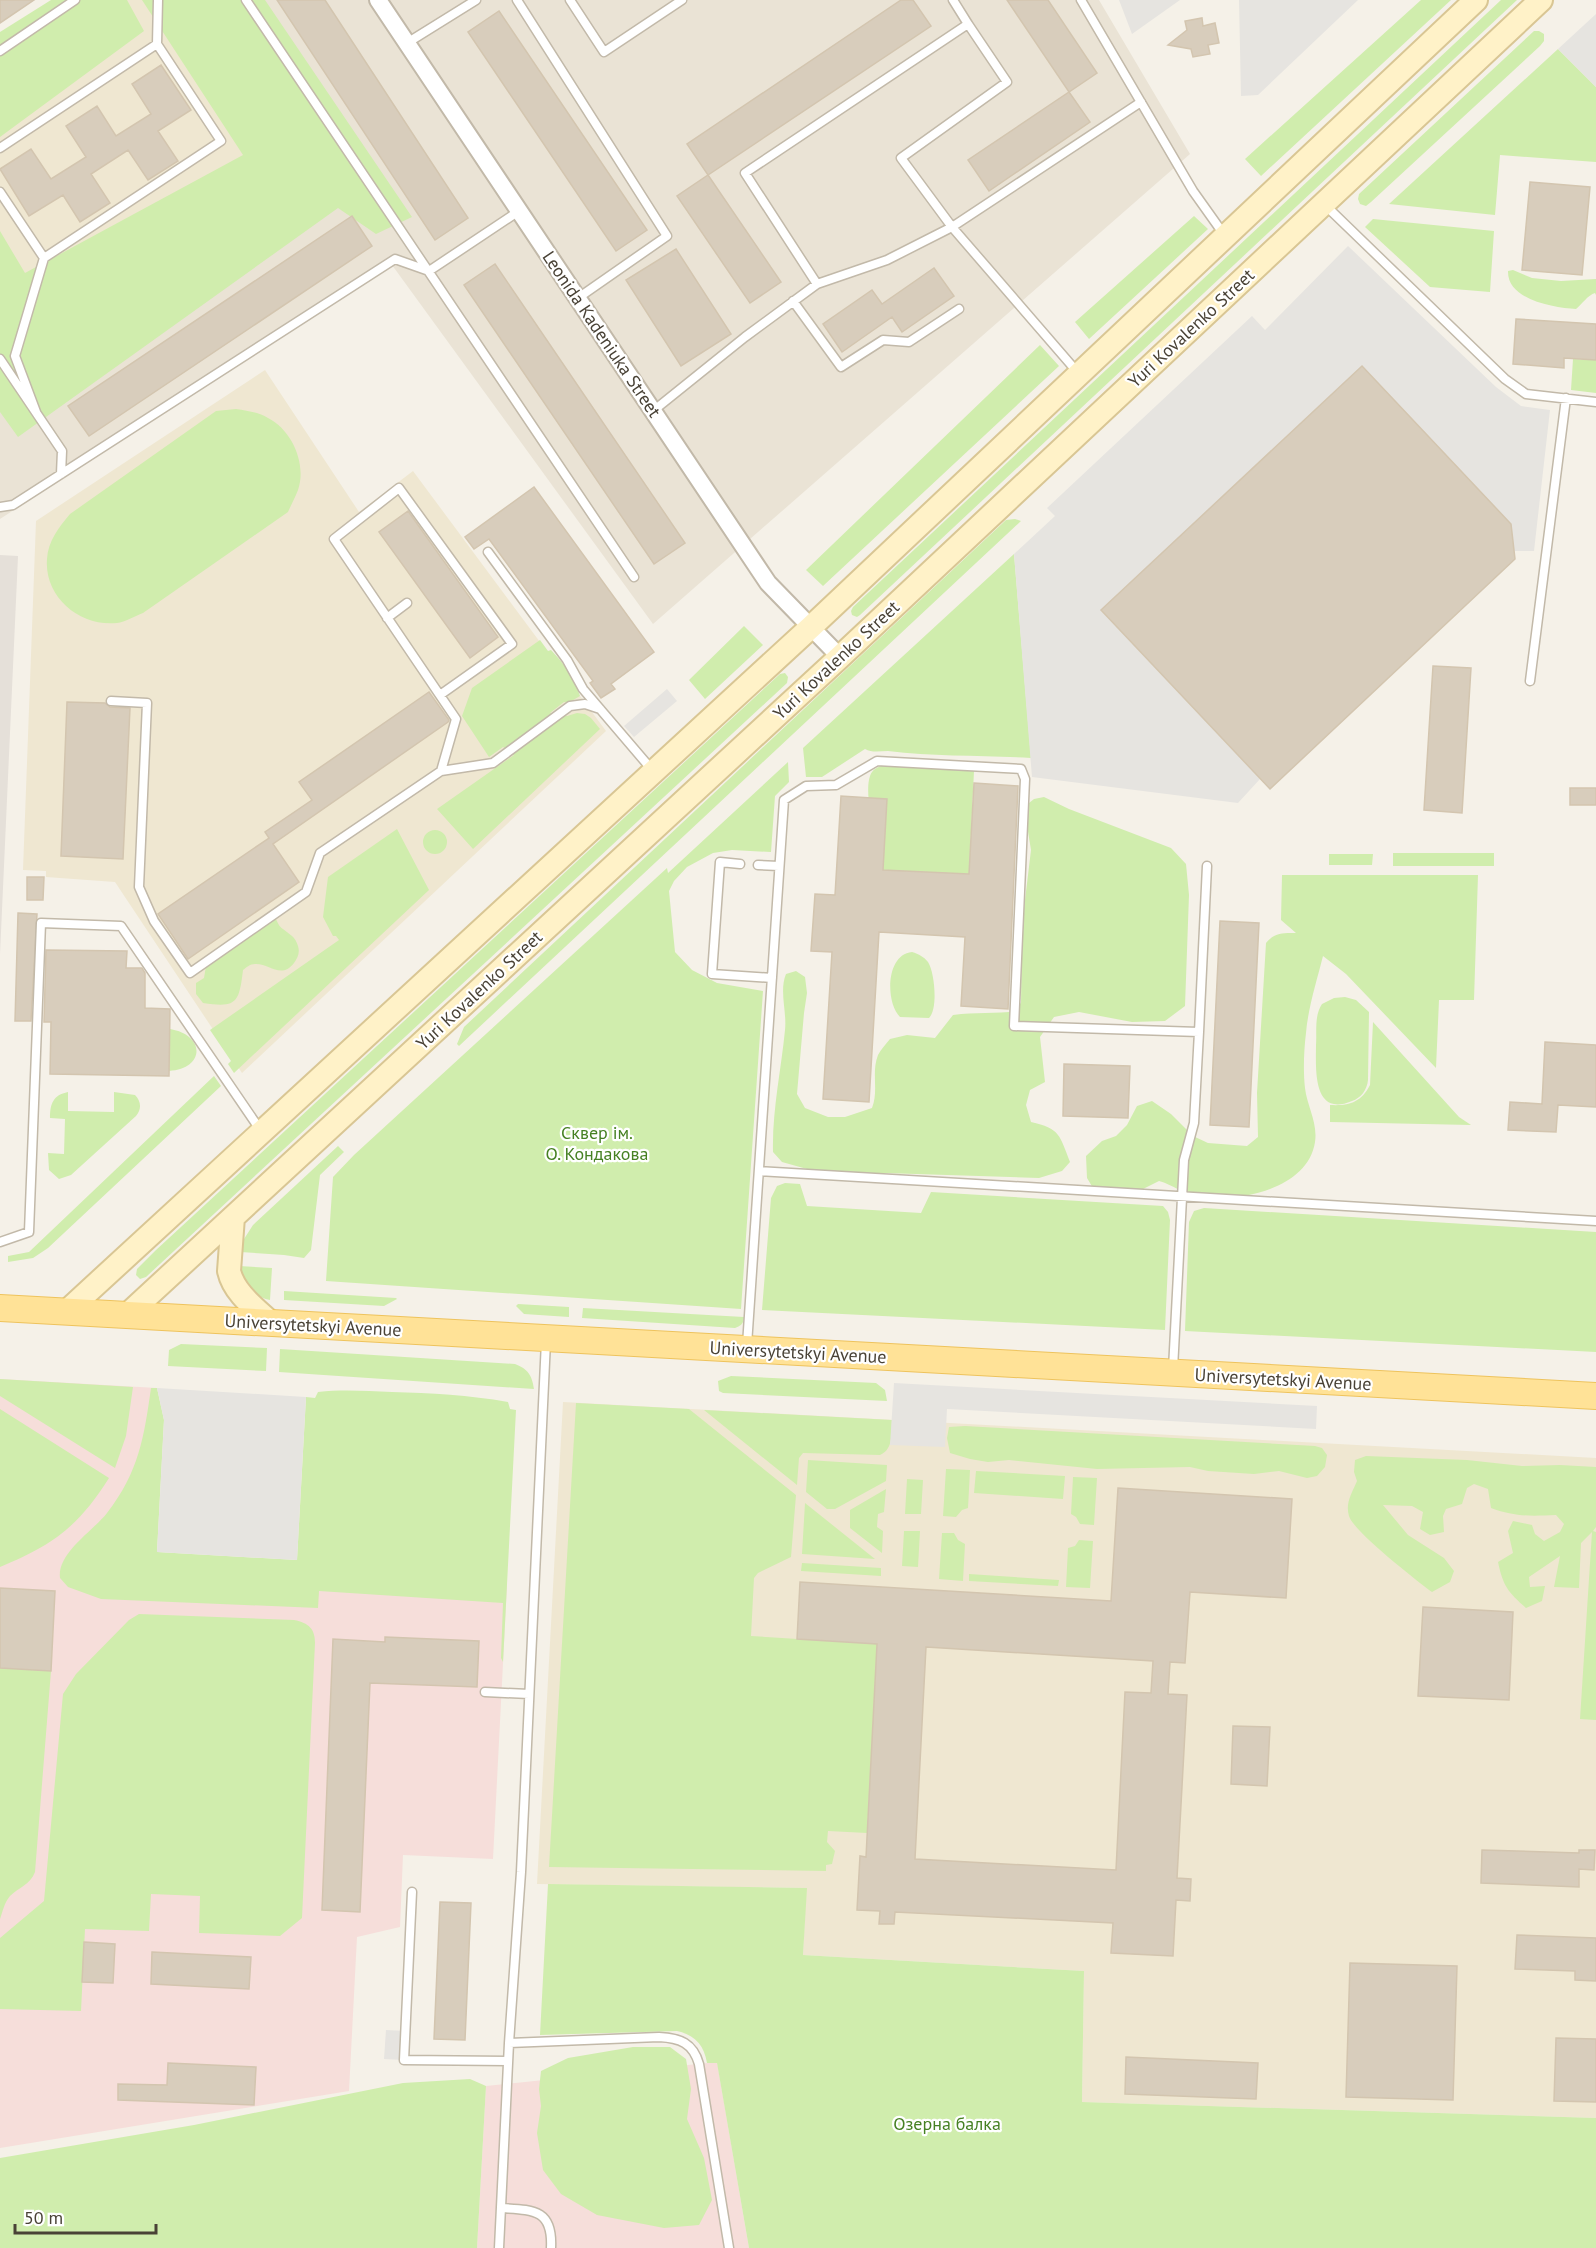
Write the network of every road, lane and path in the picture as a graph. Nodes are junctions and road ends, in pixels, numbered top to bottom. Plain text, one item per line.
1 (75, 0) edge
2 (158, 0) edge
3 (246, 0) edge
4 (378, 0) edge
5 (476, 0) edge
6 (517, 0) edge
7 (570, 0) edge
8 (682, 0) edge
9 (953, 0) edge
10 (1082, 0) edge
11 (1476, 0) edge
12 (1541, 0) edge
13 (968, 24) junction
14 (407, 43) junction
15 (157, 44) junction
16 (0, 51) edge
17 (1141, 102) junction
18 (0, 148) edge
19 (0, 192) edge
20 (1324, 204) junction
21 (519, 211) junction
22 (952, 227) junction
23 (1226, 236) junction
24 (44, 258) junction
25 (429, 271) junction
26 (816, 284) junction
27 (578, 298) junction
28 (794, 301) junction
29 (959, 309) dead end
30 (0, 359) edge
31 (1079, 374) junction
32 (1566, 398) junction
33 (1596, 402) edge
34 (653, 411) junction
35 (36, 412) junction
36 (61, 474) junction
37 (0, 507) edge
38 (488, 552) dead end
39 (634, 577) dead end
40 (407, 603) dead end
41 (387, 618) junction
42 (811, 627) junction
43 (840, 657) junction
44 (1530, 681) dead end
45 (440, 695) junction
46 (111, 700) dead end
47 (600, 709) junction
48 (441, 771) junction
49 (653, 772) junction
50 (740, 864) dead end
51 (758, 865) dead end
52 (779, 866) junction
53 (1208, 866) dead end
54 (772, 978) junction
55 (1199, 1032) junction
56 (262, 1132) junction
57 (759, 1171) junction
58 (1182, 1196) junction
59 (233, 1217) junction
60 (1596, 1221) edge
61 (0, 1242) edge
62 (161, 1283) junction
63 (0, 1308) edge
64 (66, 1312) junction
65 (127, 1315) junction
66 (160, 1317) junction
67 (271, 1323) junction
68 (546, 1338) junction
69 (747, 1349) junction
70 (1173, 1372) junction
71 (1596, 1396) edge
72 (485, 1692) dead end
73 (529, 1694) junction
74 (412, 1892) dead end
75 (509, 2043) junction
76 (508, 2061) junction
77 (501, 2208) junction
78 (499, 2248) edge
79 (550, 2248) edge
80 (729, 2248) edge

1 - 16 lane
2 - 15 lane
3 - 25 lane
4 - 14 street, Leonida Kadeniuka Street
5 - 14 lane
6 - 27 lane
7 - 8 lane
9 - 13 lane
10 - 17 lane
11 - 23 main road
12 - 20 main road, Yuri Kovalenko Street
13 - 22 lane
13 - 26 lane
14 - 21 street, Leonida Kadeniuka Street
15 - 18 lane
15 - 24 lane
17 - 22 lane
17 - 23 lane
19 - 24 lane
20 - 32 lane
20 - 43 main road, Yuri Kovalenko Street
21 - 25 lane
21 - 27 street, Leonida Kadeniuka Street
22 - 26 lane
22 - 31 lane
23 - 31 main road
24 - 35 lane
25 - 36 lane
25 - 39 lane
26 - 28 lane
27 - 34 street, Leonida Kadeniuka Street
28 - 29 lane
28 - 34 lane
30 - 35 lane
31 - 42 main road
32 - 33 lane
32 - 44 lane
34 - 42 street, Leonida Kadeniuka Street
35 - 36 lane
36 - 37 lane
38 - 47 lane
40 - 41 lane
41 - 45 lane
41 - 45 lane
42 - 43 street, Leonida Kadeniuka Street
42 - 49 main road
43 - 59 main road, Yuri Kovalenko Street
45 - 48 lane
46 - 48 lane
47 - 48 lane
47 - 49 lane
49 - 56 main road
50 - 54 lane
51 - 52 lane
52 - 54 lane
52 - 55 lane
53 - 55 lane
54 - 57 lane
55 - 58 lane
56 - 61 lane
56 - 64 main road
57 - 58 lane
57 - 69 lane
58 - 60 lane
58 - 70 lane
59 - 62 main road, Yuri Kovalenko Street
59 - 67 main road
62 - 65 main road, Yuri Kovalenko Street
62 - 66 street
63 - 64 main road, Universytetskyi Avenue
64 - 65 main road, Universytetskyi Avenue
65 - 66 main road, Universytetskyi Avenue
66 - 67 main road, Universytetskyi Avenue
67 - 68 main road, Universytetskyi Avenue
68 - 69 main road, Universytetskyi Avenue
68 - 73 lane
69 - 70 main road, Universytetskyi Avenue
70 - 71 main road, Universytetskyi Avenue
72 - 73 lane
73 - 75 lane
74 - 76 lane
75 - 76 lane
75 - 80 lane
76 - 77 lane
77 - 78 lane
77 - 79 lane

